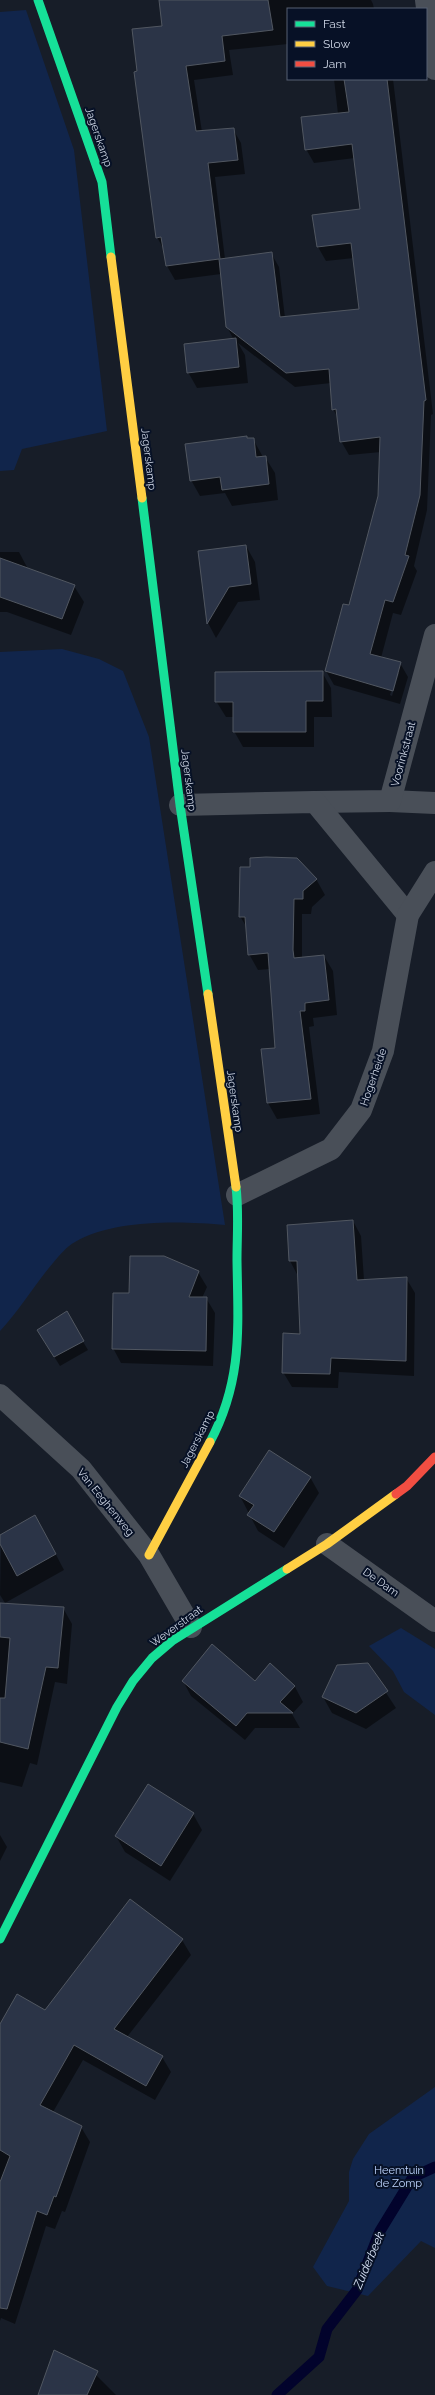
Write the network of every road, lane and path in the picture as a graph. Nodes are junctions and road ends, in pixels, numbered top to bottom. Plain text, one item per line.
1 (38, 0) edge
2 (426, 0) edge
3 (435, 68) edge
4 (435, 635) edge
5 (390, 801) junction
6 (315, 802) junction
7 (435, 803) edge
8 (180, 805) junction
9 (435, 872) edge
10 (408, 915) junction
11 (237, 1195) junction
12 (0, 1395) edge
13 (435, 1457) edge
14 (327, 1544) junction
15 (149, 1555) junction
16 (435, 1621) edge
17 (192, 1626) junction
18 (0, 1939) edge

1 - 8 street, Jagerskamp
2 - 3 street
4 - 5 street, Voorinkstraat
5 - 6 street, Voorinkstraat
5 - 7 street
6 - 8 street
6 - 10 street
8 - 11 street, Jagerskamp
9 - 10 street, Hogerheide
10 - 11 street, Hogerheide
11 - 15 street, Jagerskamp
12 - 15 street, Van Eeghenweg
13 - 14 street, Weverstraat
14 - 16 street, De Dam
14 - 17 street, Weverstraat
15 - 17 street, Van Eeghenweg
17 - 18 street, Weverstraat

